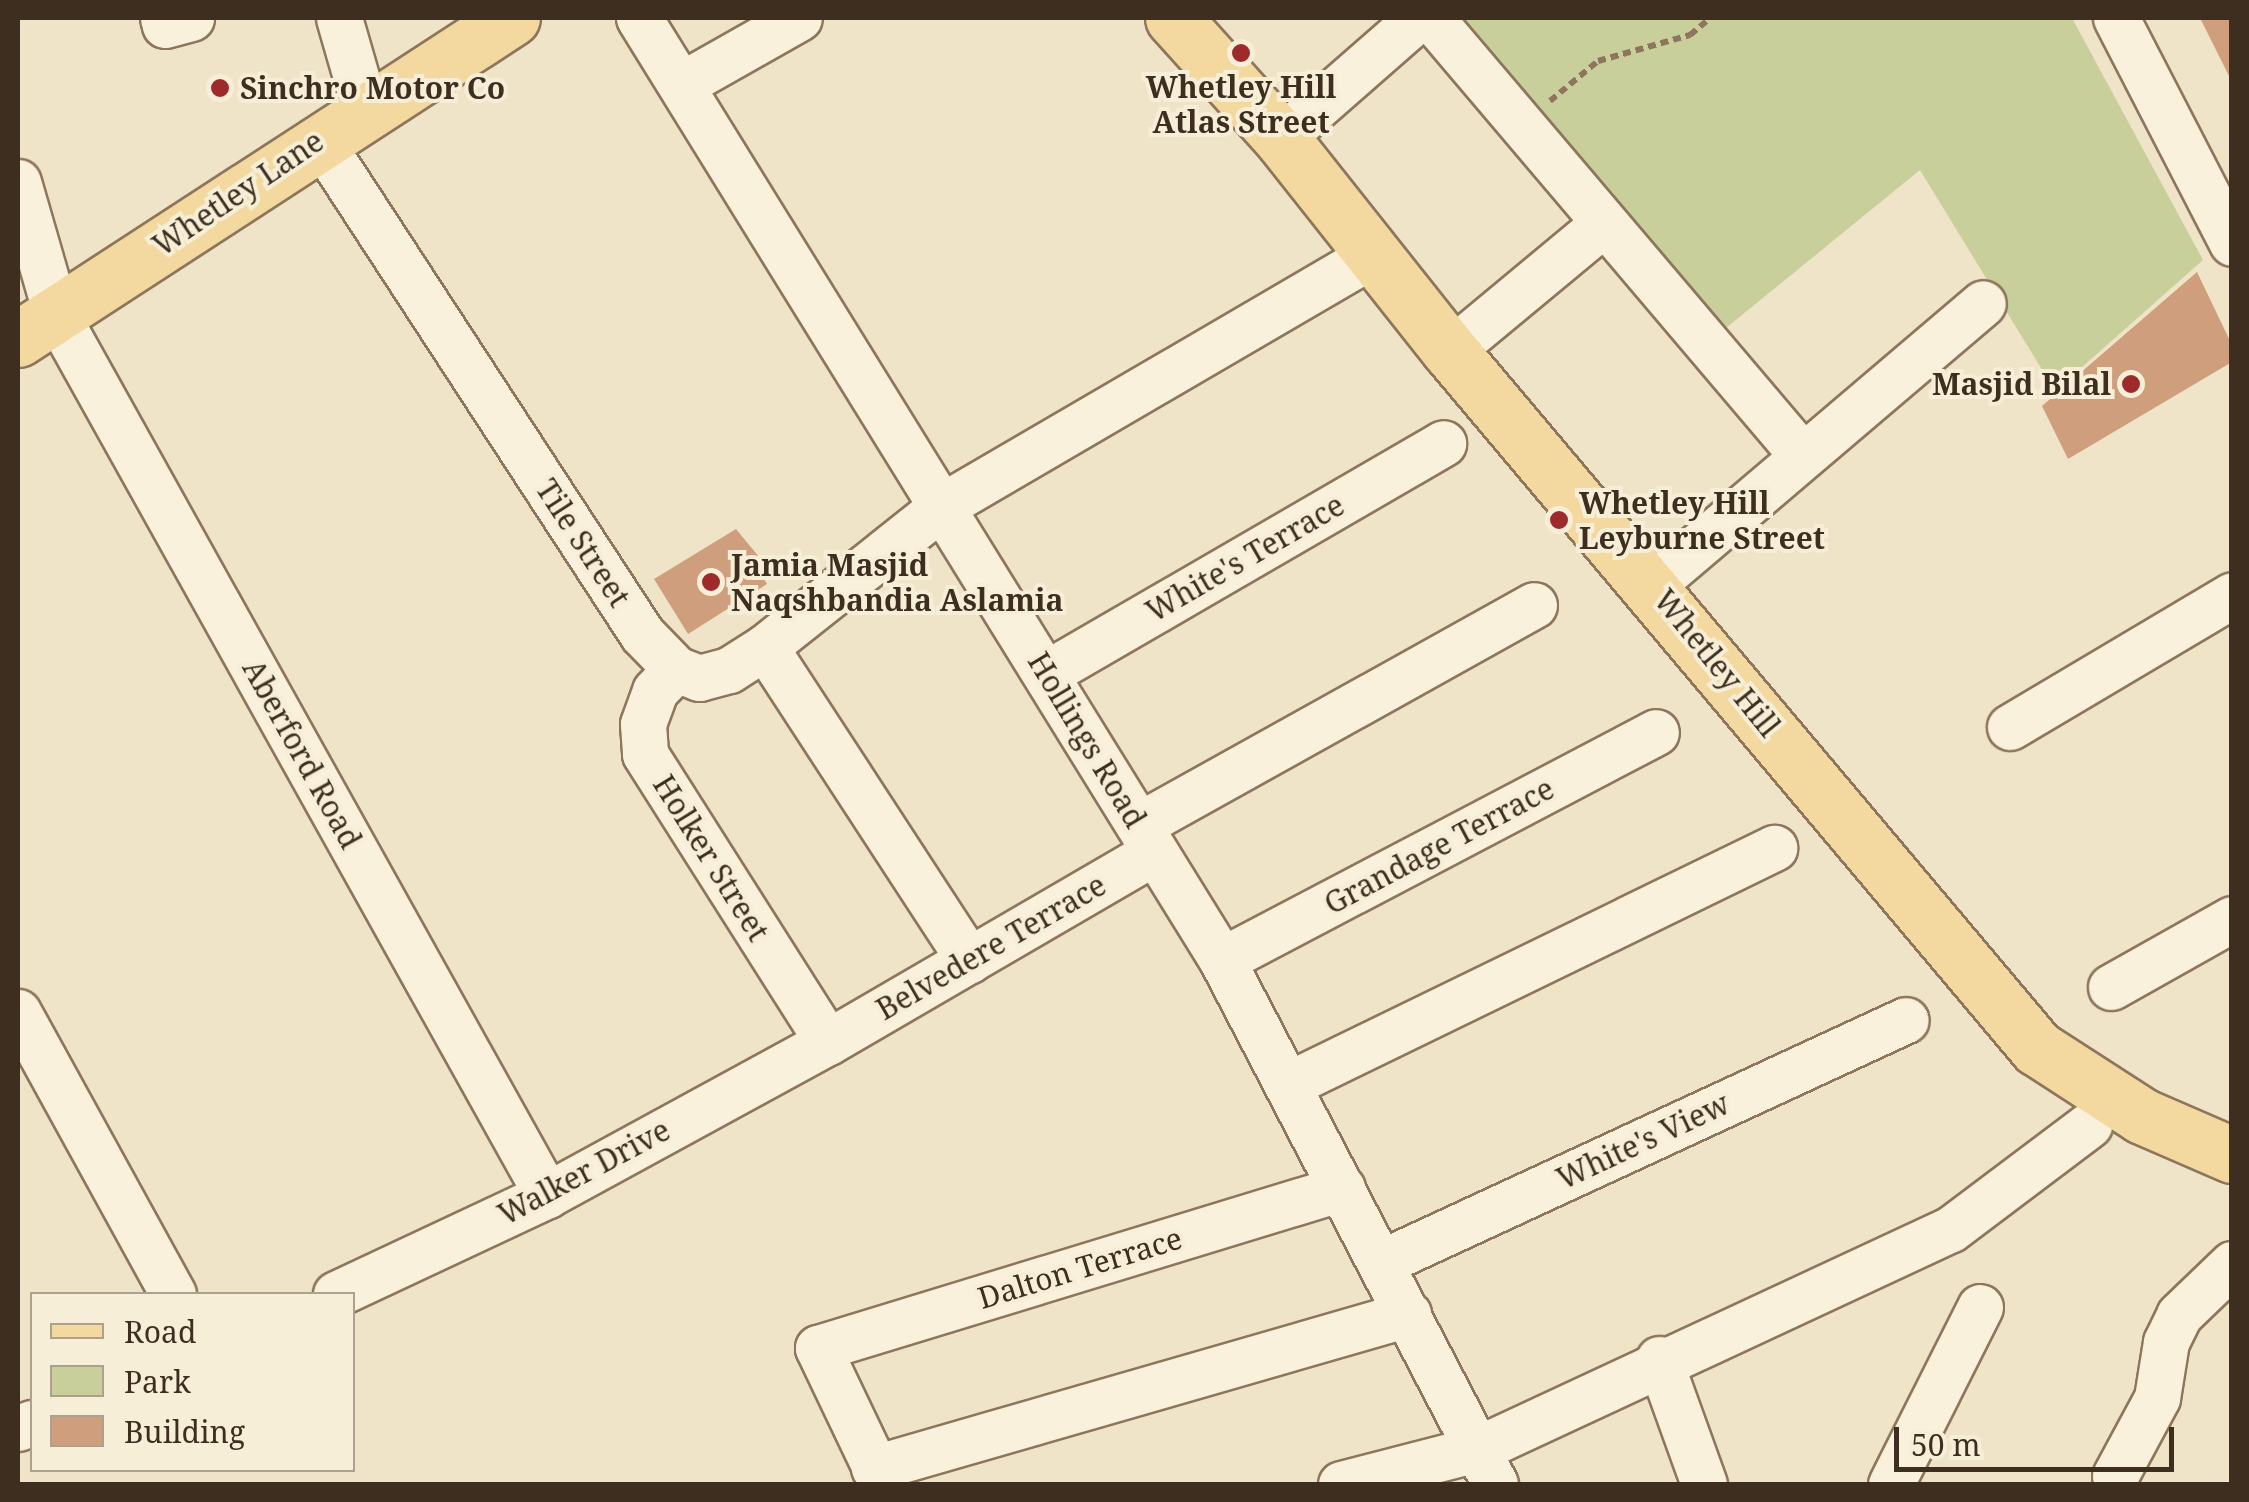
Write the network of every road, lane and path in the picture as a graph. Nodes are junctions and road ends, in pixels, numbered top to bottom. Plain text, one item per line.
1 (163, 18) edge
2 (191, 18) edge
3 (339, 18) edge
4 (512, 18) edge
5 (639, 18) edge
6 (799, 18) edge
7 (1173, 18) edge
8 (1418, 18) edge
9 (1431, 18) edge
10 (1710, 18) edge
11 (2116, 18) edge
12 (684, 83) junction
13 (365, 108) junction
14 (1522, 124) junction
15 (1281, 138) junction
16 (318, 139) junction
17 (18, 182) edge
18 (1603, 224) junction
19 (2232, 243) edge
20 (1374, 254) junction
21 (1983, 303) dead end
22 (37, 327) edge
23 (1450, 351) junction
24 (1443, 443) dead end
25 (1801, 454) junction
26 (942, 506) junction
27 (1653, 584) junction
28 (2232, 594) edge
29 (1534, 606) dead end
30 (765, 647) junction
31 (676, 669) junction
32 (1047, 673) junction
33 (2010, 727) dead end
34 (1656, 732) dead end
35 (1147, 839) junction
36 (1774, 848) dead end
37 (2232, 918) edge
38 (969, 960) junction
39 (1222, 960) junction
40 (2111, 986) dead end
41 (18, 1012) edge
42 (1906, 1020) dead end
43 (828, 1042) junction
44 (1287, 1084) junction
45 (2089, 1124) dead end
46 (2232, 1155) edge
47 (1342, 1188) junction
48 (547, 1194) junction
49 (1380, 1262) junction
50 (2232, 1264) edge
51 (172, 1292) edge
52 (340, 1292) edge
53 (1980, 1307) dead end
54 (1408, 1314) junction
55 (1659, 1359) junction
56 (1487, 1466) edge
57 (878, 1476) edge
58 (2114, 1476) dead end
59 (1341, 1484) edge
60 (1704, 1484) edge
61 (1891, 1484) edge

1 - 2 street
3 - 13 street
4 - 13 main road, Whetley Lane
5 - 12 street, Hollings Road
6 - 12 street
7 - 15 main road, Whetley Hill
8 - 15 street
9 - 14 street
10 - 14 path
11 - 19 street
12 - 26 street, Hollings Road
13 - 16 main road, Whetley Lane
14 - 18 street
15 - 20 main road, Whetley Hill
16 - 22 main road, Whetley Lane
16 - 31 street, Tile Street
17 - 22 street, Aberford Road
18 - 23 street
18 - 25 street
20 - 23 main road, Whetley Hill
20 - 26 street
21 - 25 street
22 - 48 street, Aberford Road
23 - 27 main road, Whetley Hill
24 - 32 street, White's Terrace
25 - 27 street
26 - 30 street
26 - 32 street, Hollings Road
27 - 46 main road, Whetley Hill
28 - 33 street
29 - 35 street, Belvedere Terrace
30 - 31 street
30 - 38 street
31 - 43 street, Holker Street
32 - 35 street, Hollings Road
34 - 39 street, Grandage Terrace
35 - 38 street, Belvedere Terrace
35 - 39 street, Hollings Road
36 - 44 street
37 - 40 street
38 - 43 street, Belvedere Terrace
39 - 44 street, Hollings Road
41 - 51 street
42 - 49 street, White's View
43 - 48 street, Walker Drive
44 - 47 street, Hollings Road
45 - 55 street
47 - 49 street, Hollings Road
47 - 57 street, Dalton Terrace
48 - 52 street, Walker Drive
49 - 54 street, Hollings Road
50 - 58 street
53 - 61 street
54 - 56 street, Hollings Road
54 - 57 street
55 - 56 street
55 - 60 street
56 - 59 street

